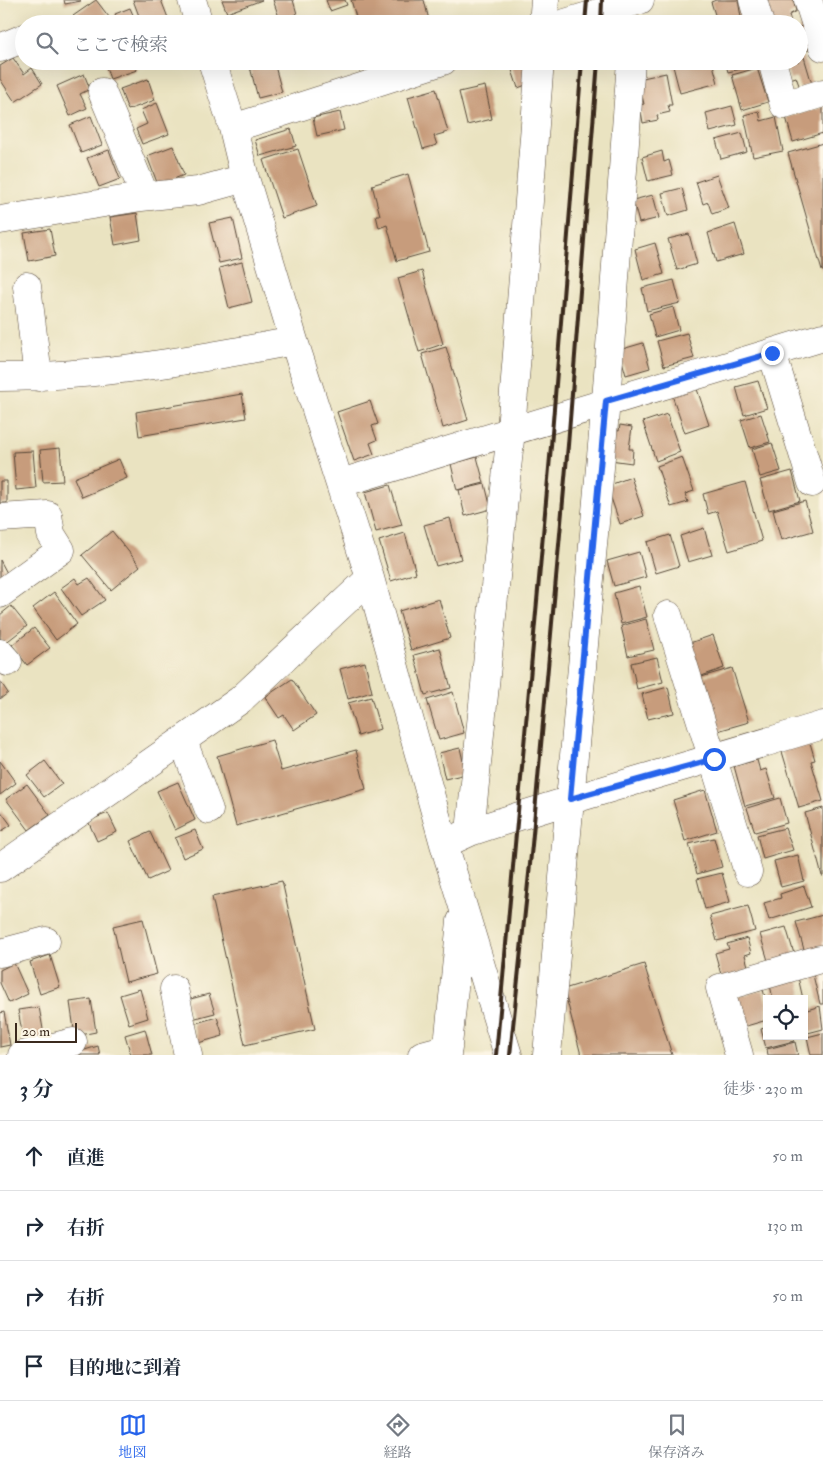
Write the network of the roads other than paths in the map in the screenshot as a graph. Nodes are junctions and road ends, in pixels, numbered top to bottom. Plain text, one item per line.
1 (192, 0) edge
2 (545, 0) edge
3 (754, 0) edge
4 (808, 0) edge
5 (636, 6) edge
6 (197, 15) edge
7 (544, 15) edge
8 (599, 15) edge
9 (758, 15) edge
10 (15, 42) edge
11 (823, 47) edge
12 (0, 48) edge
13 (215, 70) edge
14 (415, 70) edge
15 (539, 70) edge
16 (630, 70) edge
17 (775, 70) edge
18 (102, 92) dead end
19 (823, 93) edge
20 (233, 128) junction
21 (245, 178) junction
22 (145, 196) junction
23 (0, 220) edge
24 (27, 286) dead end
25 (823, 337) edge
26 (294, 341) junction
27 (772, 353) junction
28 (0, 377) edge
29 (38, 377) junction
30 (606, 401) junction
31 (511, 430) junction
32 (341, 483) junction
33 (812, 483) dead end
34 (0, 518) edge
35 (370, 578) junction
36 (0, 594) edge
37 (668, 615) dead end
38 (823, 725) edge
39 (183, 741) junction
40 (714, 759) junction
41 (570, 799) junction
42 (209, 810) dead end
43 (470, 832) junction
44 (444, 844) junction
45 (0, 868) edge
46 (748, 872) dead end
47 (463, 909) junction
48 (46, 941) dead end
49 (0, 953) edge
50 (820, 959) dead end
51 (174, 989) dead end
52 (73, 1042) dead end
53 (448, 1051) edge
54 (22, 1055) edge
55 (188, 1055) edge
56 (422, 1055) edge
57 (508, 1055) edge
58 (548, 1055) edge
59 (739, 1055) edge

1 - 6 street
2 - 7 street
3 - 9 street
4 - 11 street
5 - 8 street
10 - 12 street
13 - 20 street
14 - 20 street
15 - 31 street
16 - 30 street
17 - 19 street
18 - 22 street
20 - 21 street
21 - 22 street
21 - 26 street
22 - 23 street
24 - 29 street
25 - 27 street
26 - 29 street
26 - 32 street
27 - 30 street
27 - 33 street
28 - 29 street
30 - 31 street
30 - 41 street
31 - 32 street
31 - 43 street
32 - 35 street
34 - 36 street
35 - 39 street
35 - 44 street
37 - 40 street
38 - 40 street
39 - 42 street
39 - 45 street
40 - 41 street
40 - 46 street
41 - 43 street
41 - 58 street
43 - 44 street
44 - 47 street
47 - 53 street
47 - 57 street
48 - 49 street
50 - 59 street
51 - 55 street
52 - 54 street
53 - 56 street

